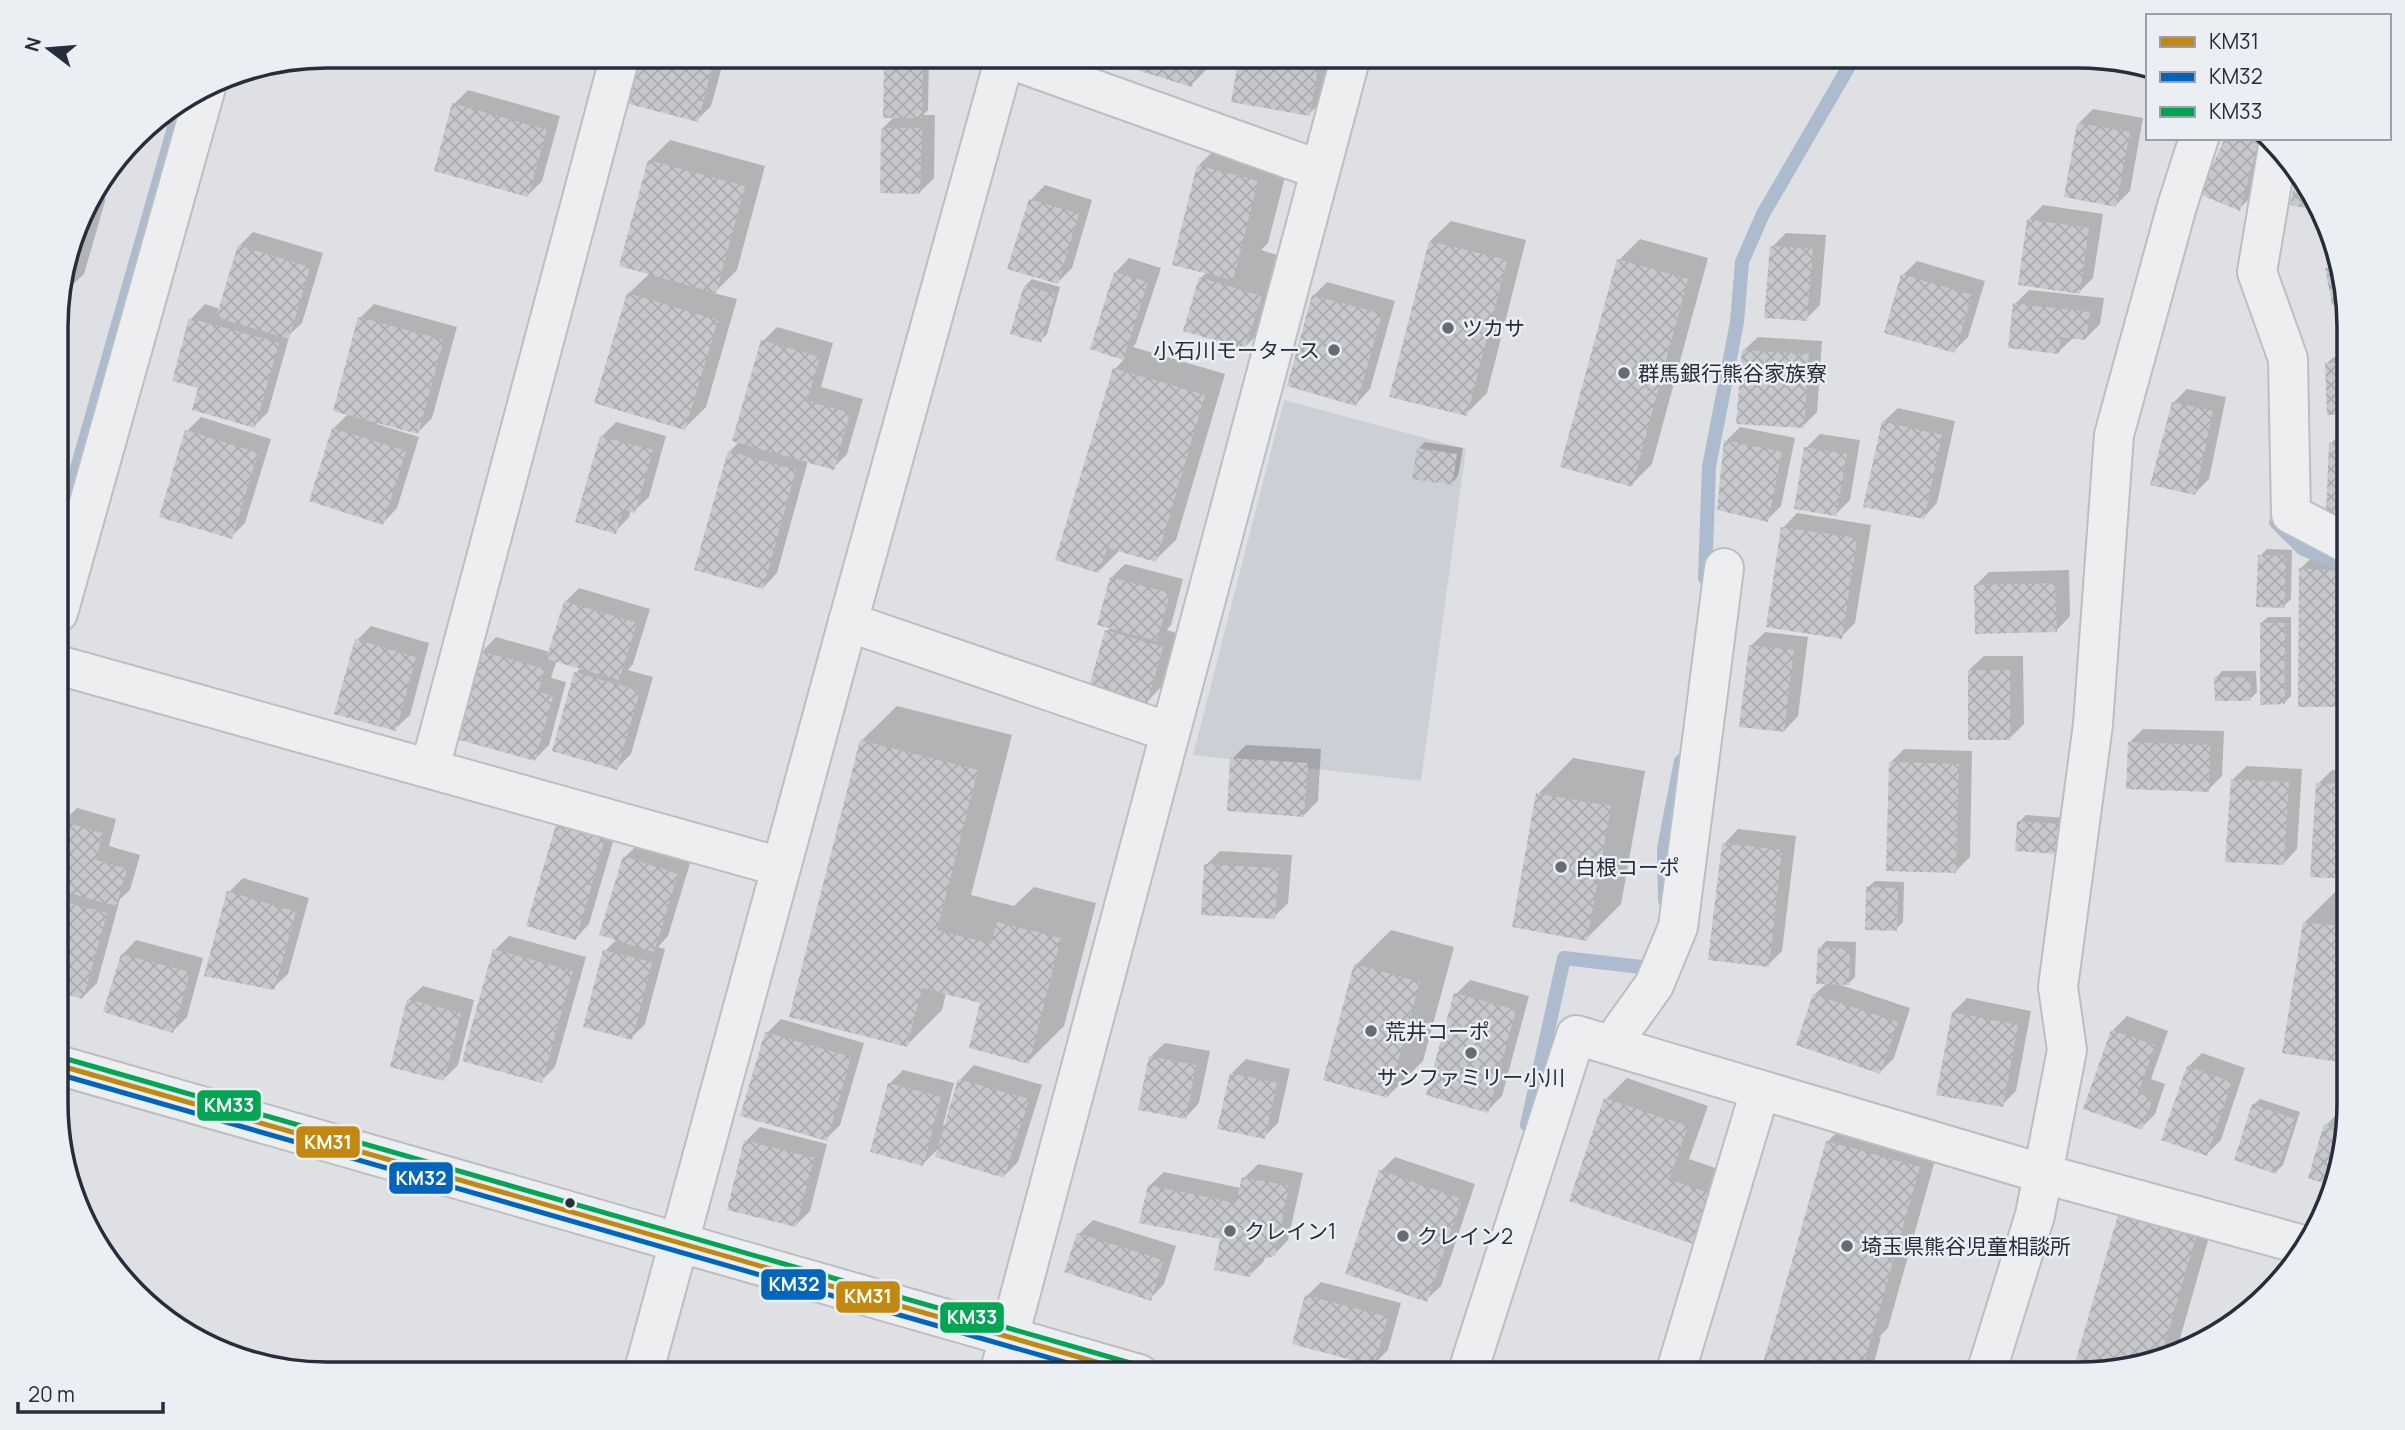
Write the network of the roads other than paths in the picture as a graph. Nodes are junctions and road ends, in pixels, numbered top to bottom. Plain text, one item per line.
1 (617, 68) edge
2 (1000, 68) edge
3 (1034, 68) edge
4 (1348, 68) edge
5 (202, 101) edge
6 (2198, 140) edge
7 (2276, 160) edge
8 (1320, 170) junction
9 (2337, 538) edge
10 (1724, 568) dead end
11 (68, 578) edge
12 (848, 622) junction
13 (68, 668) edge
14 (1169, 732) junction
15 (430, 768) junction
16 (781, 867) junction
17 (1611, 1045) junction
18 (68, 1068) edge
19 (1760, 1091) junction
20 (2044, 1174) junction
21 (679, 1243) junction
22 (2295, 1243) edge
23 (1009, 1337) junction
24 (646, 1362) edge
25 (1002, 1362) edge
26 (1097, 1362) edge
27 (1471, 1362) edge
28 (1679, 1362) edge
29 (1989, 1362) edge

1 - 15 street
2 - 12 street
3 - 8 street
4 - 8 street
5 - 11 street
6 - 20 street
7 - 9 street
8 - 14 street
10 - 17 street
12 - 14 street
12 - 16 street
13 - 15 street
14 - 23 street
15 - 16 street
16 - 21 street
17 - 19 street
17 - 27 street
18 - 21 street
19 - 20 street
19 - 28 street
20 - 22 street
20 - 29 street
21 - 23 street
21 - 24 street
23 - 25 street
23 - 26 street

